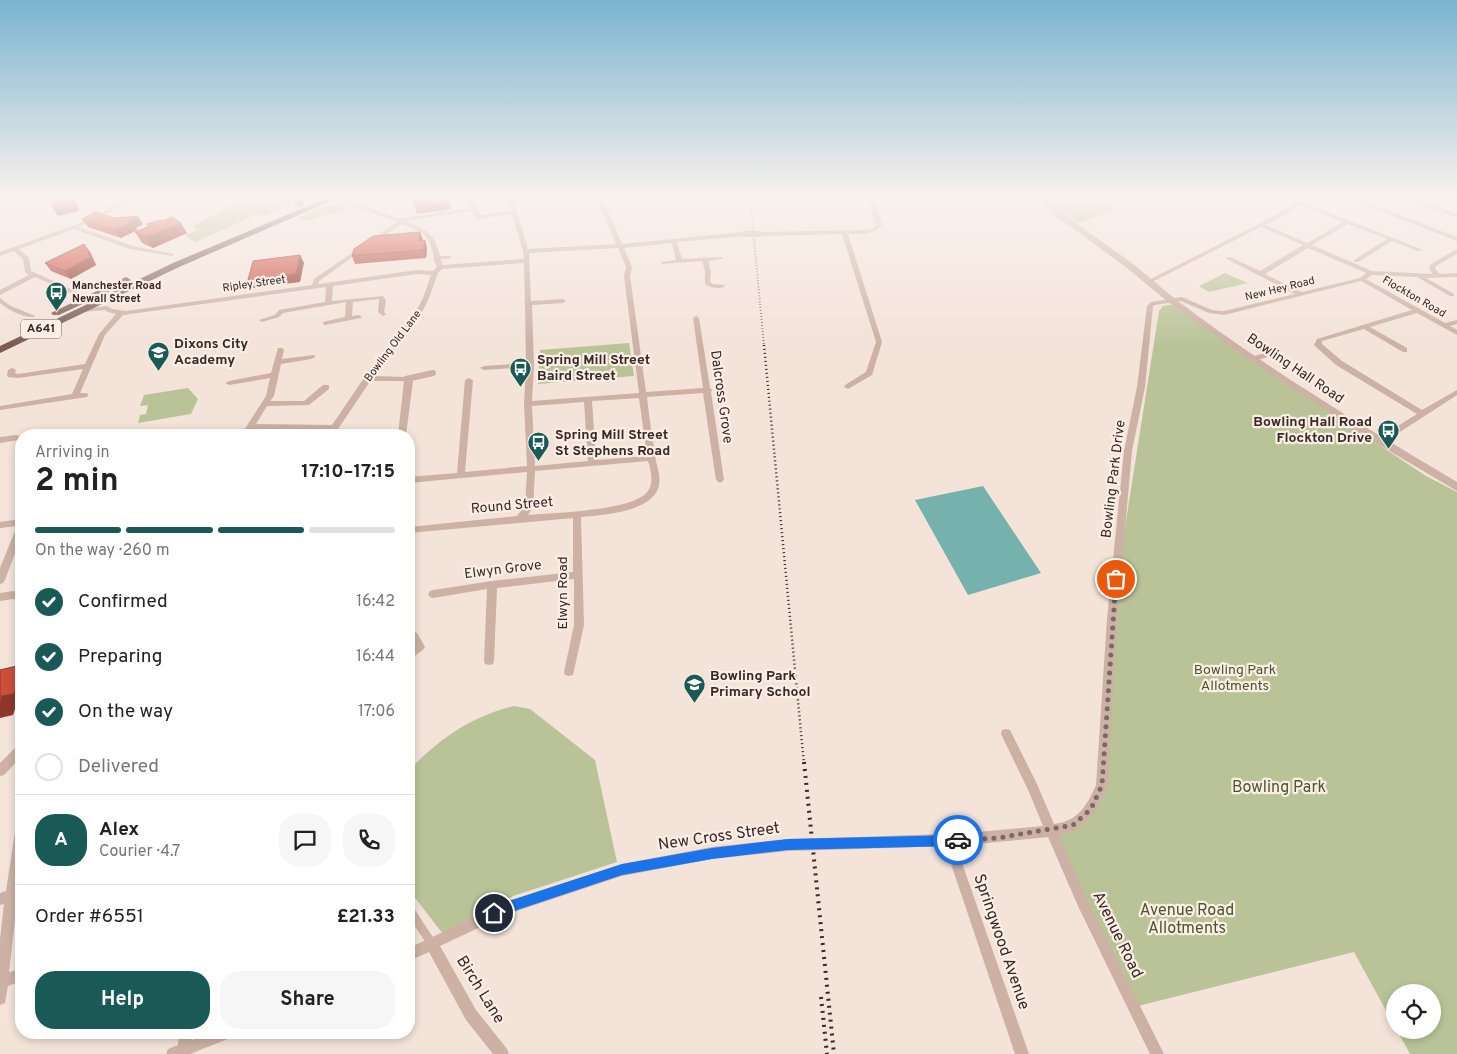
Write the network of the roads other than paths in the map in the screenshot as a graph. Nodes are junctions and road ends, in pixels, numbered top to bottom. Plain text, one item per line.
1 (21, 246) edge
2 (127, 246) edge
3 (203, 246) edge
4 (220, 246) edge
5 (364, 246) edge
6 (434, 246) edge
7 (525, 246) edge
8 (618, 246) edge
9 (622, 246) edge
10 (675, 246) edge
11 (849, 246) edge
12 (1103, 246) edge
13 (1218, 246) edge
14 (1309, 246) joint
15 (1380, 246) edge
16 (1410, 246) edge
17 (16, 248) junction
18 (1420, 250) dead end
19 (1457, 250) edge
20 (526, 251) junction
21 (0, 254) edge
22 (171, 255) dead end
23 (436, 258) junction
24 (449, 258) dead end
25 (720, 258) dead end
26 (1228, 258) dead end
27 (704, 259) junction
28 (526, 261) junction
29 (680, 262) junction
30 (1356, 262) dead end
31 (664, 263) dead end
32 (440, 268) junction
33 (1261, 273) junction
34 (1371, 273) junction
35 (435, 274) junction
36 (34, 275) junction
37 (1457, 275) edge
38 (1418, 276) junction
39 (1439, 276) junction
40 (1362, 278) junction
41 (1150, 281) junction
42 (330, 284) junction
43 (314, 286) junction
44 (722, 286) dead end
45 (0, 293) edge
46 (1301, 294) junction
47 (113, 295) junction
48 (1452, 295) dead end
49 (87, 298) junction
50 (0, 300) edge
51 (350, 300) junction
52 (1171, 300) junction
53 (563, 301) dead end
54 (328, 303) junction
55 (527, 303) junction
56 (107, 308) junction
57 (82, 310) junction
58 (1416, 311) junction
59 (120, 314) junction
60 (371, 315) dead end
61 (32, 316) dead end
62 (359, 317) dead end
63 (696, 318) dead end
64 (348, 319) junction
65 (262, 320) dead end
66 (1457, 322) edge
67 (325, 323) dead end
68 (1444, 326) junction
69 (1366, 327) junction
70 (1457, 333) edge
71 (0, 341) edge
72 (0, 350) edge
73 (280, 350) dead end
74 (1405, 350) dead end
75 (1280, 352) dead end
76 (311, 357) dead end
77 (1254, 359) junction
78 (277, 362) junction
79 (530, 365) junction
80 (88, 366) junction
81 (484, 368) dead end
82 (12, 370) dead end
83 (433, 373) dead end
84 (275, 375) junction
85 (368, 378) junction
86 (406, 378) junction
87 (468, 380) dead end
88 (229, 383) dead end
89 (326, 386) dead end
90 (848, 387) dead end
91 (708, 390) junction
92 (1457, 392) edge
93 (84, 395) dead end
94 (644, 395) junction
95 (76, 396) junction
96 (588, 399) junction
97 (266, 404) junction
98 (528, 404) junction
99 (0, 408) edge
100 (1421, 413) junction
101 (251, 426) junction
102 (249, 429) edge
103 (292, 429) edge
104 (334, 429) edge
105 (403, 429) edge
106 (15, 438) edge
107 (0, 440) edge
108 (1380, 441) junction
109 (651, 458) junction
110 (592, 463) junction
111 (531, 470) junction
112 (461, 476) junction
113 (415, 480) edge
114 (720, 480) dead end
115 (1455, 484) edge
116 (577, 514) junction
117 (520, 519) junction
118 (15, 523) edge
119 (0, 525) edge
120 (415, 529) edge
121 (15, 541) edge
122 (577, 575) junction
123 (0, 580) edge
124 (492, 585) junction
125 (433, 594) dead end
126 (15, 595) edge
127 (0, 598) edge
128 (415, 638) edge
129 (415, 654) edge
130 (489, 661) dead end
131 (569, 672) dead end
132 (1006, 734) dead end
133 (15, 756) edge
134 (0, 771) edge
135 (1050, 830) junction
136 (949, 841) junction
137 (15, 858) edge
138 (6, 897) edge
139 (415, 918) edge
140 (432, 944) junction
141 (415, 952) edge
142 (15, 977) edge
143 (3, 981) junction
144 (0, 998) edge
145 (183, 1039) edge
146 (210, 1039) edge
147 (178, 1052) edge
148 (502, 1054) edge
149 (1022, 1054) edge
150 (1156, 1054) edge

1 - 17 street
2 - 22 street
3 - 49 main road, A641
4 - 47 main road, A641
5 - 43 street
6 - 23 street
7 - 20 street
8 - 20 street
9 - 94 street, Round Street
10 - 29 street
11 - 90 street
12 - 41 street, Bowling Hall Road
13 - 41 street
14 - 33 street
14 - 34 street
15 - 30 street
16 - 18 street
17 - 21 street
17 - 36 street
19 - 39 street
20 - 28 street
23 - 24 street
23 - 32 street
25 - 27 street
26 - 33 street
27 - 29 street
27 - 44 street
28 - 32 street
28 - 55 street
29 - 31 street
32 - 35 street, Bowling Old Lane
33 - 46 street
34 - 38 street
34 - 40 street, New Hey Road
35 - 42 street, Ripley Street
35 - 85 street, Bowling Old Lane
36 - 45 street
36 - 49 street
37 - 39 street
38 - 39 street
38 - 48 street
40 - 46 street, New Hey Road
40 - 58 street, Flockton Road
41 - 52 street, Bowling Hall Road
42 - 43 street, Ripley Street
42 - 54 street
43 - 59 street, Ripley Street
46 - 52 street, New Hey Road
47 - 56 street
47 - 57 main road, A641
49 - 71 main road, A641
50 - 61 street
51 - 54 street
51 - 60 street
51 - 64 street
52 - 77 street, Bowling Hall Road
52 - 135 street, Bowling Park Drive
53 - 55 street
54 - 65 street
55 - 79 street
56 - 57 street
56 - 59 street
57 - 72 main road, A641
58 - 68 street, Flockton Road
58 - 69 street
59 - 80 street
62 - 64 street
63 - 91 street, Dalcross Grove
64 - 67 street
66 - 68 street
68 - 70 street, Flockton Road
69 - 74 street
69 - 100 street
73 - 78 street
75 - 77 street
76 - 78 street
77 - 108 street, Bowling Hall Road
78 - 84 street
79 - 81 street
79 - 98 street
80 - 82 street
80 - 95 street
83 - 86 street
84 - 88 street
84 - 97 street
85 - 86 street
85 - 104 street, Bowling Old Lane
86 - 105 street
87 - 112 street
89 - 97 street
91 - 94 street
91 - 114 street, Dalcross Grove
92 - 100 street
93 - 95 street
94 - 96 street
94 - 109 street, Round Street
95 - 99 street
96 - 98 street
96 - 110 street
97 - 101 street
98 - 111 street
100 - 108 street
101 - 102 street
101 - 103 street
106 - 107 street
108 - 115 street, Bowling Hall Road
109 - 110 street
109 - 116 street, Round Street
110 - 111 street
111 - 112 street
111 - 117 street
112 - 113 street
116 - 117 street, Round Street
116 - 122 street, Elwyn Road
117 - 120 street, Round Street
118 - 119 street
121 - 123 street
122 - 124 street, Elwyn Grove
122 - 131 street, Elwyn Road
124 - 125 street, Elwyn Grove
124 - 130 street
126 - 127 street
128 - 129 street
132 - 135 street, Avenue Road
133 - 134 street
135 - 136 street, New Cross Street
135 - 150 street, Avenue Road
136 - 140 street, New Cross Street, bridge
136 - 149 street, Springwood Avenue
137 - 138 street
138 - 143 street
139 - 140 street
140 - 141 street, New Cross Street
140 - 148 street, Birch Lane
142 - 143 street
143 - 144 street
145 - 147 street
146 - 147 street

